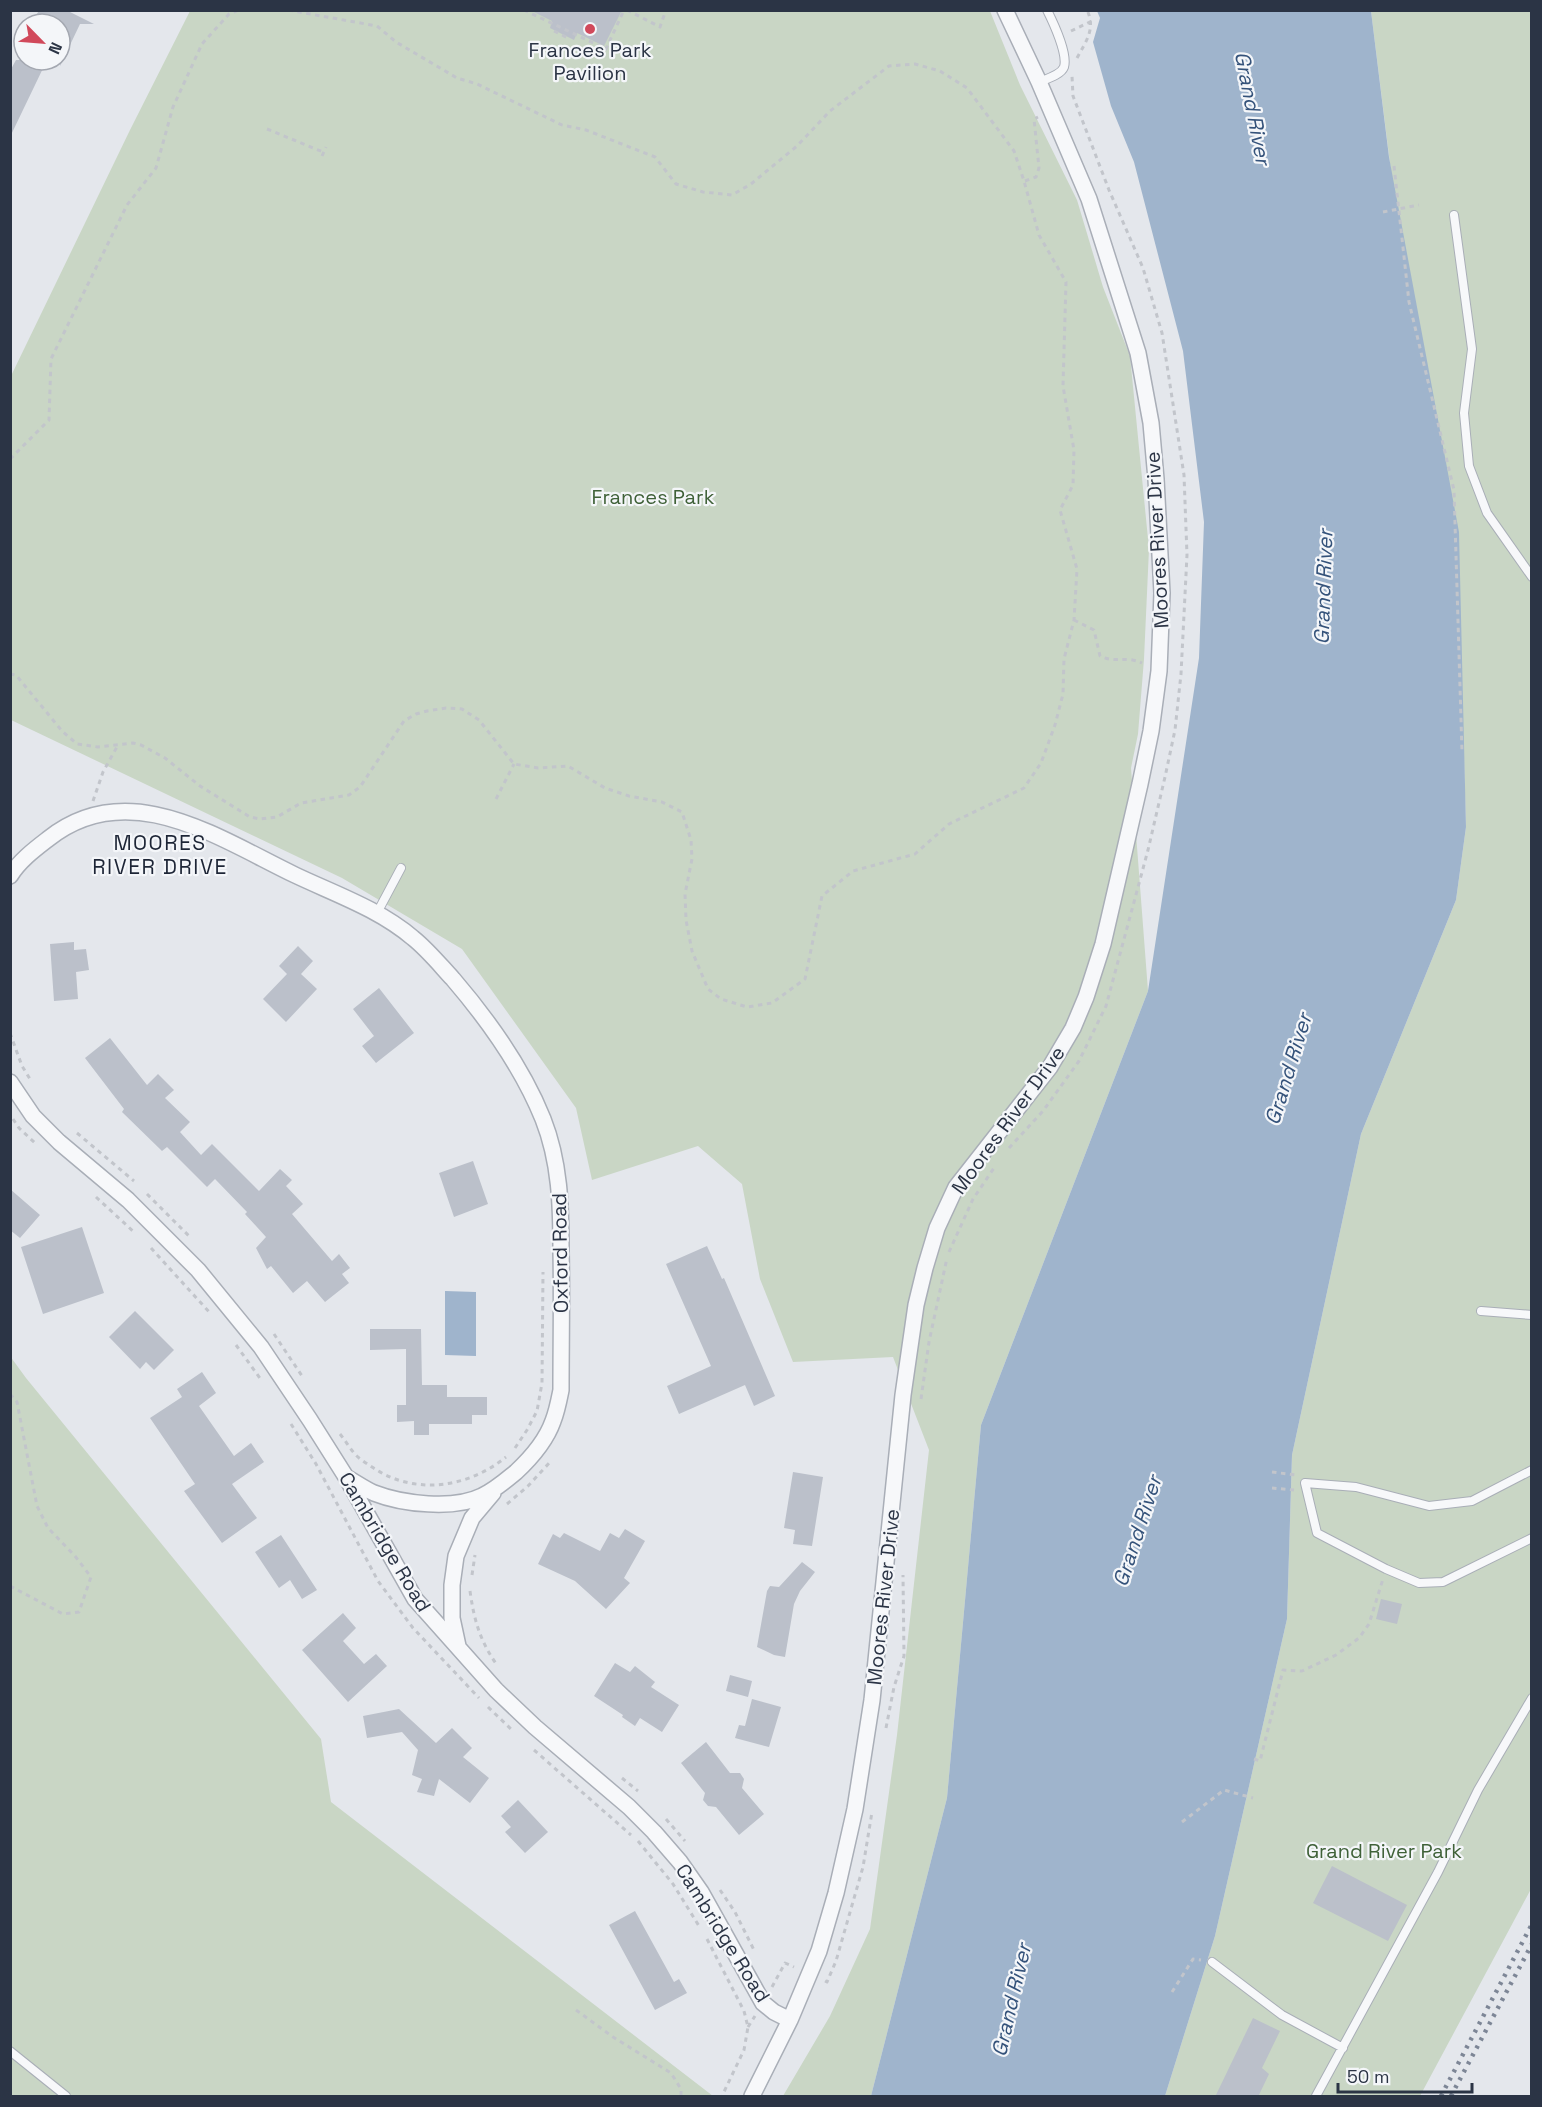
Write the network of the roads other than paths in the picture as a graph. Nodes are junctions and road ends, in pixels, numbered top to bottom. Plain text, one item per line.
1 (1005, 10) edge
2 (1047, 10) edge
3 (1039, 82) junction
4 (1454, 215) dead end
5 (1532, 578) edge
6 (401, 868) dead end
7 (10, 876) edge
8 (377, 913) junction
9 (10, 1082) edge
10 (1481, 1311) dead end
11 (1532, 1315) edge
12 (1532, 1470) edge
13 (346, 1477) junction
14 (501, 1484) junction
15 (1532, 1538) edge
16 (459, 1649) junction
17 (1532, 1698) edge
18 (1212, 1962) road end
19 (790, 2020) junction
20 (1343, 2048) junction
21 (10, 2050) edge
22 (66, 2097) edge
23 (752, 2097) edge
24 (1316, 2097) edge

1 - 3 street, Moores River Drive
2 - 3 lane
3 - 19 street, Moores River Drive
4 - 5 lane
6 - 8 lane
7 - 8 street, Oxford Road
8 - 14 street, Oxford Road
9 - 13 street, Cambridge Road
10 - 11 lane
12 - 15 lane
13 - 14 street, Oxford Road
13 - 16 street, Cambridge Road
14 - 16 street, Oxford Road
16 - 19 street, Cambridge Road
17 - 20 lane
18 - 20 lane
19 - 23 street, Moores River Drive
20 - 24 lane
21 - 22 lane

